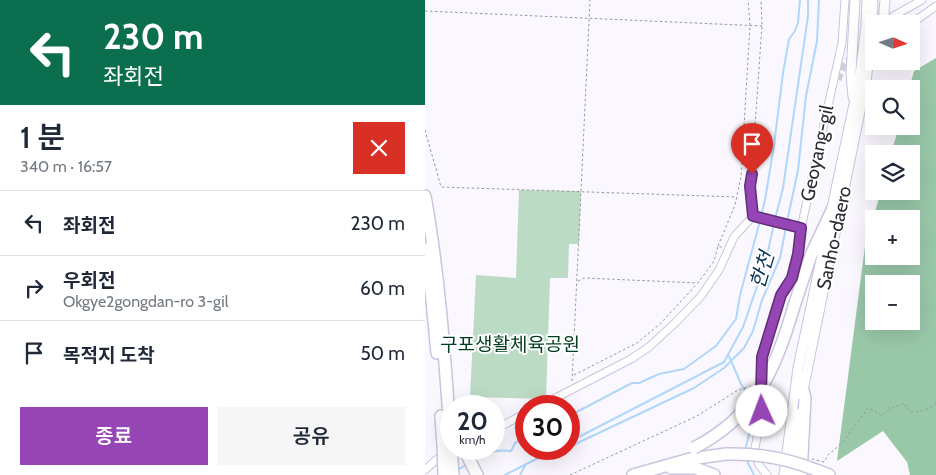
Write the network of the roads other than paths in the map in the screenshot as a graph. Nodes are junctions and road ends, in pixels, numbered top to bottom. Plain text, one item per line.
1 (845, 0) edge
2 (855, 0) edge
3 (885, 0) edge
4 (922, 0) edge
5 (868, 1) edge
6 (936, 6) edge
7 (884, 15) edge
8 (897, 15) edge
9 (920, 18) edge
10 (871, 70) edge
11 (838, 80) tunnel mouth
12 (864, 92) junction
13 (854, 108) junction
14 (817, 158) junction
15 (752, 174) road end
16 (425, 196) edge
17 (833, 208) junction
18 (755, 216) junction
19 (799, 227) junction
20 (425, 238) edge
21 (444, 348) junction
22 (803, 390) junction
23 (441, 395) edge
24 (445, 395) edge
25 (450, 395) edge
26 (561, 395) edge
27 (725, 456) junction
28 (440, 458) edge
29 (446, 460) edge
30 (450, 460) edge
31 (470, 460) edge
32 (667, 468) junction
33 (815, 469) edge
34 (425, 470) edge
35 (649, 472) edge
36 (444, 475) edge
37 (453, 475) edge
38 (477, 475) edge
39 (633, 475) edge
40 (714, 475) edge
41 (767, 475) edge
42 (783, 475) edge
43 (792, 475) edge
44 (801, 475) edge
45 (829, 475) edge

1 - 14 street, Geoyang-gil
2 - 13 street
3 - 7 street
4 - 8 street
5 - 12 street, Sanho-daero
5 - 13 street, Sanho-daero
6 - 9 street
10 - 12 street
11 - 14 street
12 - 22 street, Sanho-daero
13 - 17 street, Sanho-daero
14 - 19 street, Geoyang-gil
15 - 18 street
16 - 21 highway
17 - 35 highway, bridge
17 - 42 street, Sanho-daero
18 - 19 street
18 - 26 street
19 - 41 street, Geoyang-gil
20 - 23 highway
21 - 24 highway
21 - 25 highway
22 - 43 street, Sanho-daero
22 - 44 highway
27 - 32 highway
27 - 33 highway, bridge
27 - 35 highway
28 - 34 street
29 - 36 highway, bridge
30 - 37 highway, bridge
31 - 38 highway
32 - 35 highway
32 - 40 highway
33 - 45 highway
35 - 39 highway

